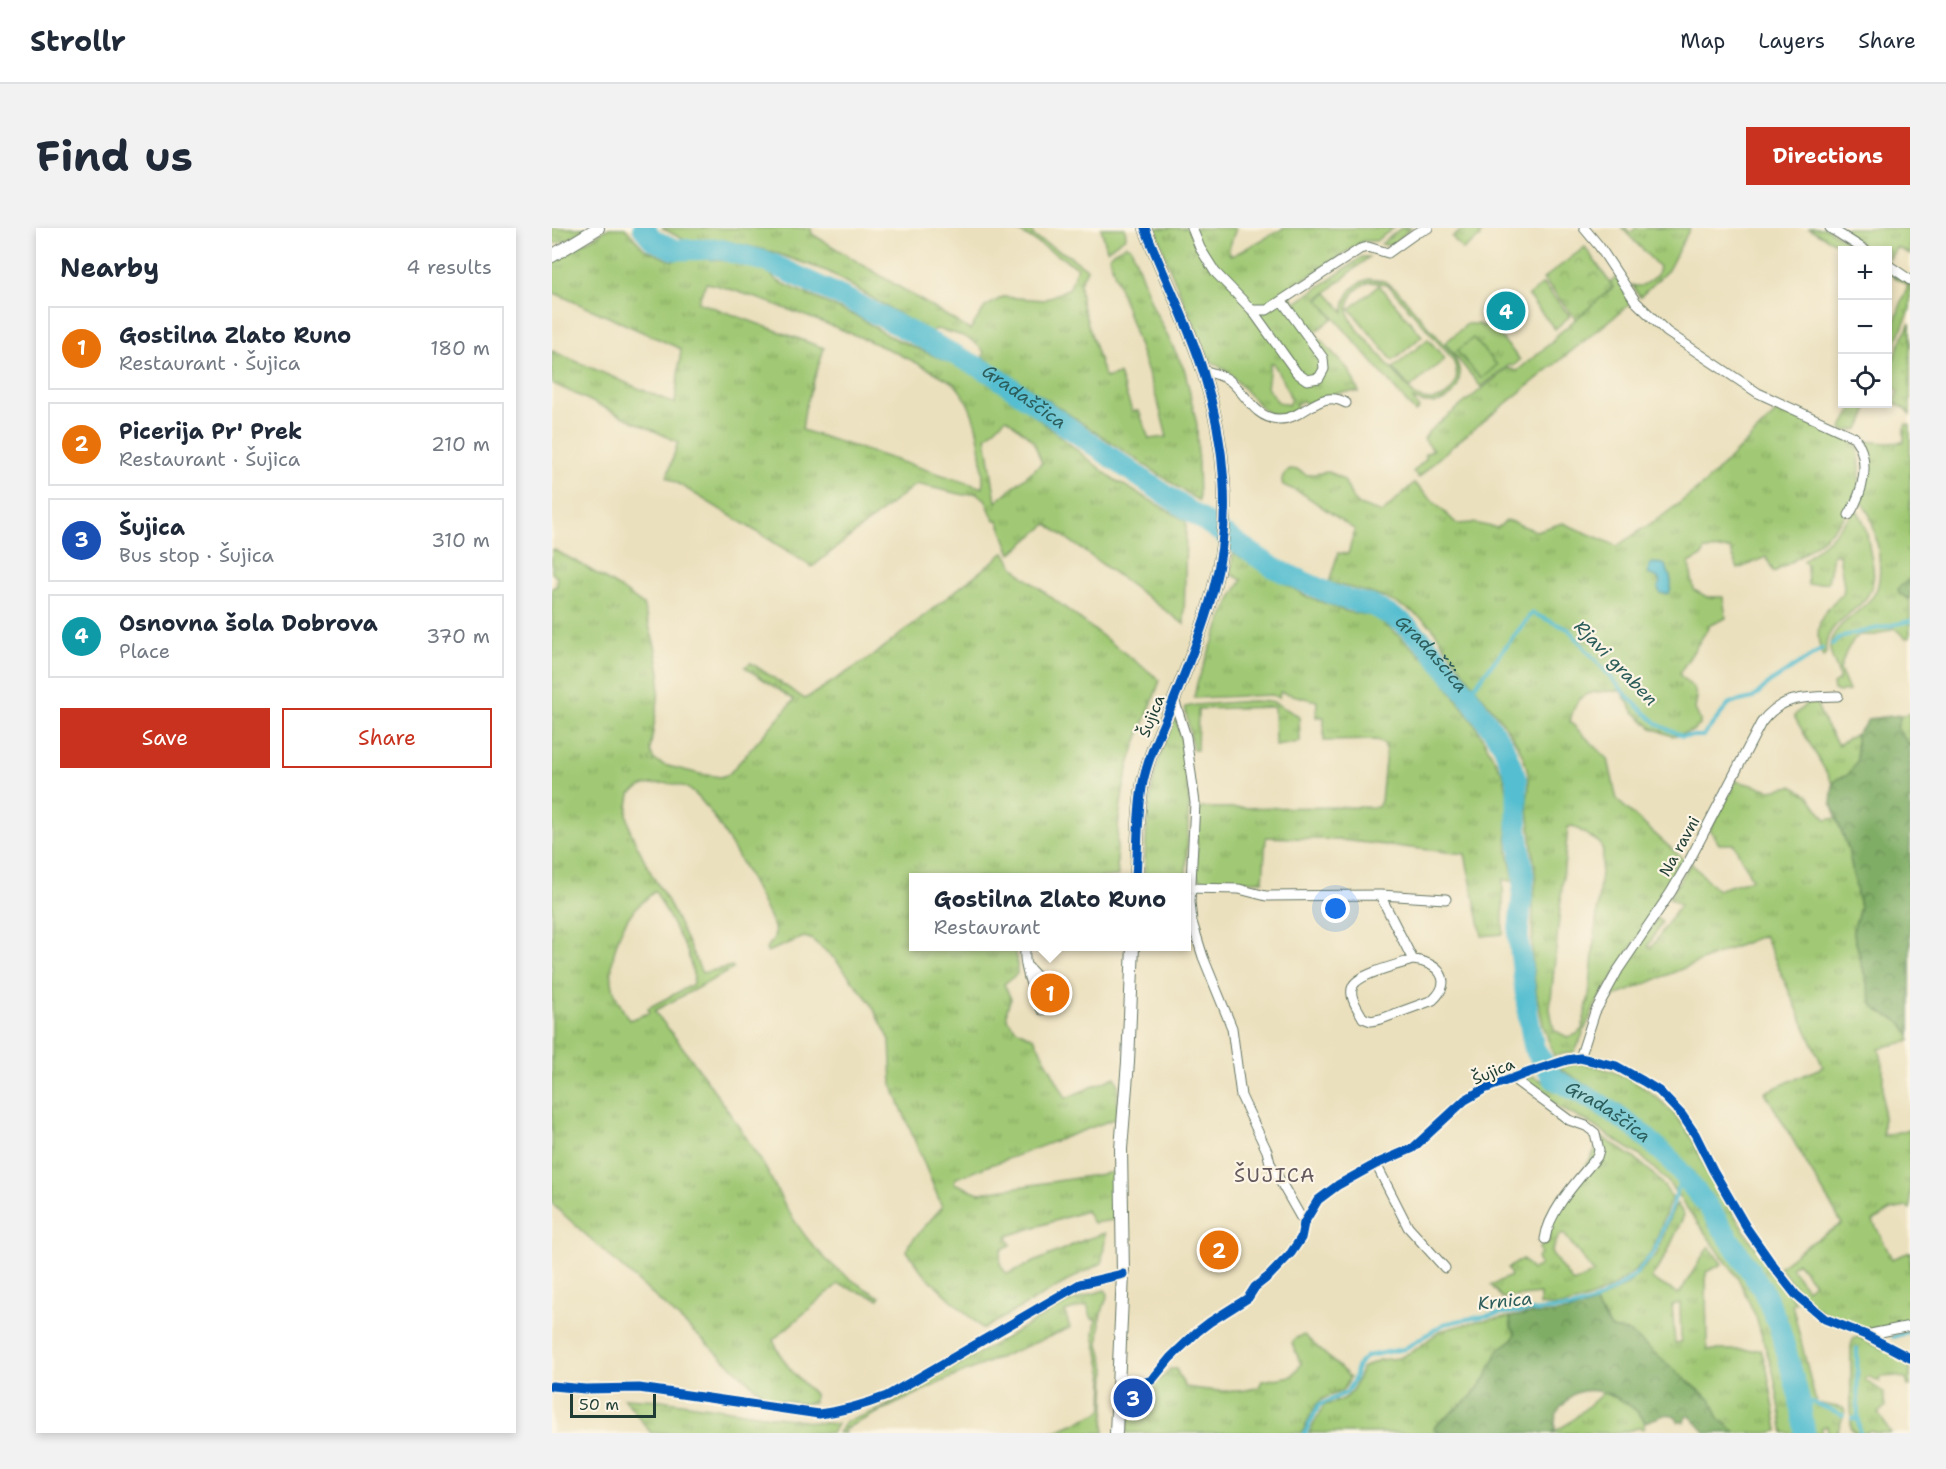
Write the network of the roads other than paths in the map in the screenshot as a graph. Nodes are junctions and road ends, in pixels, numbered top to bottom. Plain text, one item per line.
1 (598, 228) edge
2 (1145, 228) edge
3 (1192, 228) edge
4 (1428, 228) edge
5 (1584, 228) edge
6 (1830, 228) edge
7 (1859, 246) edge
8 (552, 256) edge
9 (1892, 268) edge
10 (1910, 280) edge
11 (1282, 301) junction
12 (1252, 310) junction
13 (1203, 370) junction
14 (1346, 403) dead end
15 (1849, 515) dead end
16 (1838, 696) dead end
17 (1174, 699) junction
18 (1136, 873) edge
19 (1190, 873) edge
20 (1191, 888) edge
21 (1380, 896) junction
22 (1446, 899) dead end
23 (1191, 912) edge
24 (1024, 951) edge
25 (1133, 951) edge
26 (1413, 960) junction
27 (1028, 967) junction
28 (1042, 982) dead end
29 (1042, 1010) dead end
30 (1580, 1058) junction
31 (1512, 1078) junction
32 (1376, 1164) junction
33 (1304, 1223) junction
34 (1545, 1239) dead end
35 (1445, 1268) dead end
36 (1123, 1274) junction
37 (1910, 1326) edge
38 (1866, 1335) junction
39 (1910, 1358) edge
40 (1119, 1385) junction
41 (552, 1386) edge
42 (1116, 1433) edge

1 - 8 street
2 - 13 street, Šujica
3 - 12 street
4 - 11 street
5 - 15 street
6 - 7 street
9 - 10 street
11 - 12 street
11 - 12 street
13 - 14 street
13 - 17 street, Šujica
16 - 30 street, Na ravni
17 - 18 street, Šujica
17 - 19 street, Šujica
20 - 21 street
21 - 22 street
21 - 26 street
23 - 33 street, Šujica
24 - 27 street
25 - 36 street
26 - 26 street
27 - 28 street
27 - 29 street
30 - 31 street, Šujica
30 - 38 street
31 - 32 street, Šujica
31 - 34 street, Šujica
32 - 33 street, Šujica
32 - 35 street
33 - 40 street, Šujica
36 - 40 street
36 - 41 street
37 - 38 street
38 - 39 street
40 - 42 street

